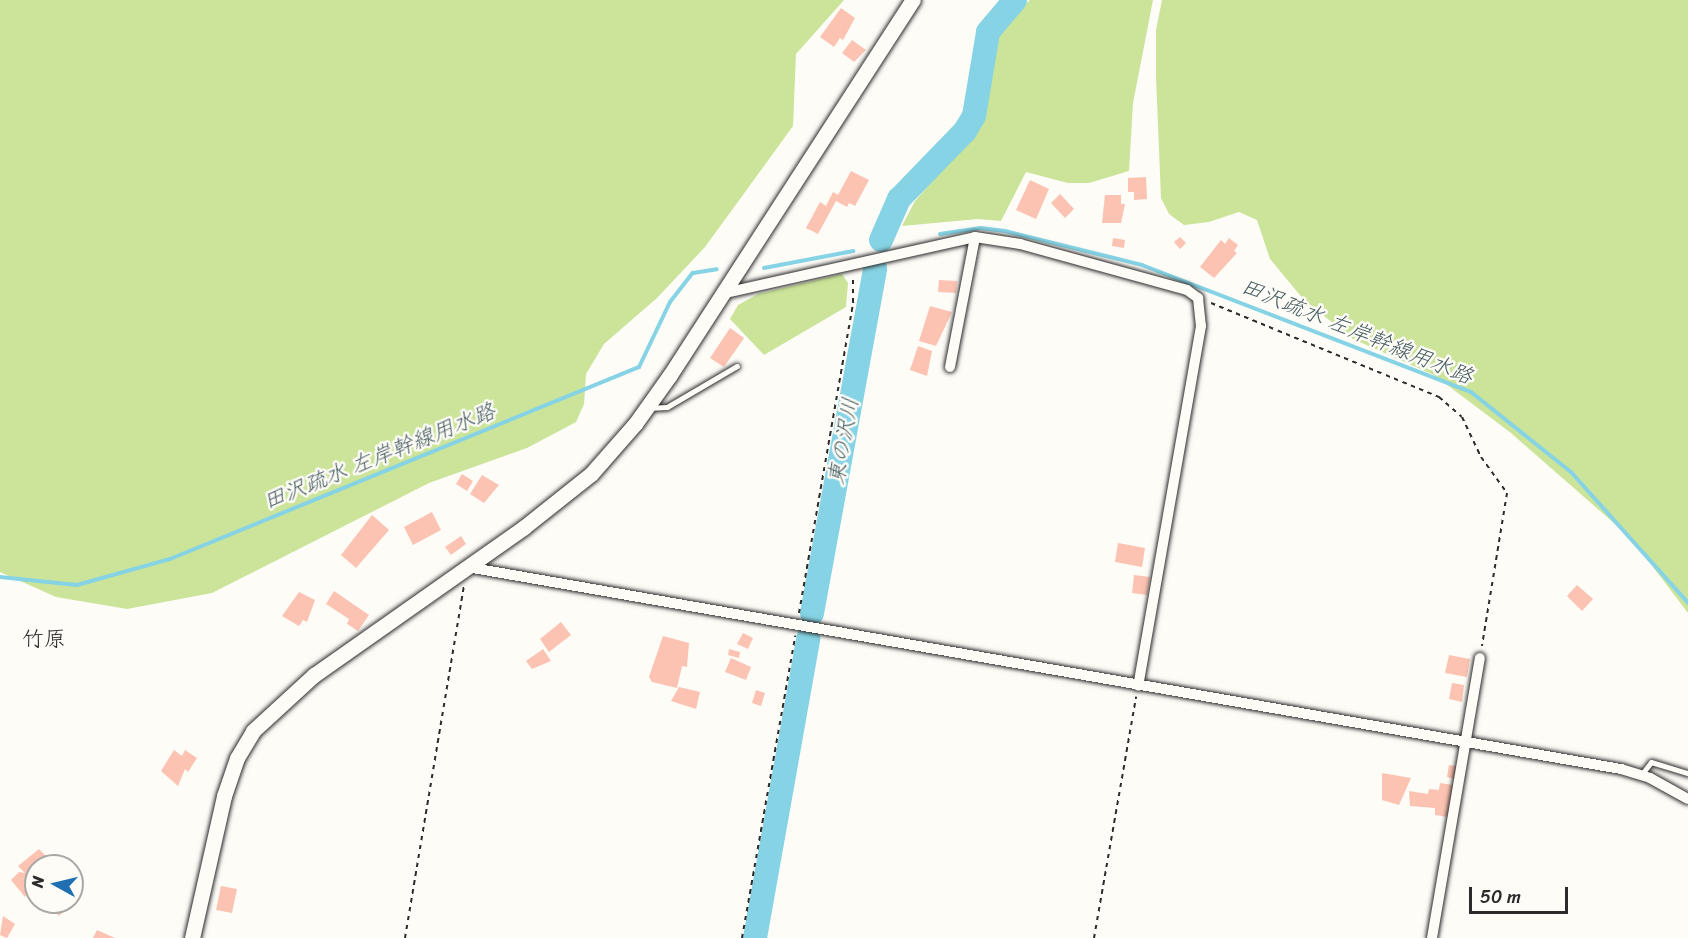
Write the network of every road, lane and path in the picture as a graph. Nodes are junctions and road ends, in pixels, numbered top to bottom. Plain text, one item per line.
1 (913, 0) edge
2 (975, 237) junction
3 (853, 262) junction
4 (725, 292) junction
5 (1198, 298) junction
6 (737, 366) dead end
7 (950, 367) dead end
8 (647, 408) junction
9 (467, 567) junction
10 (797, 625) junction
11 (1480, 658) joint
12 (1138, 686) junction
13 (1466, 740) junction
14 (1688, 773) edge
15 (1641, 775) junction
16 (1688, 799) edge
17 (192, 938) edge
18 (405, 938) edge
19 (742, 938) edge
20 (1094, 938) edge
21 (1432, 938) edge

1 - 4 street
2 - 3 street
2 - 5 street
2 - 7 street
3 - 4 street
3 - 10 path
4 - 8 street
5 - 11 path
5 - 12 street
6 - 8 lane
8 - 9 street
9 - 10 street
9 - 17 street
9 - 18 path
10 - 12 street
10 - 19 path
11 - 13 street
12 - 13 street
12 - 20 path
13 - 15 street
13 - 21 street
14 - 15 lane
15 - 16 street

